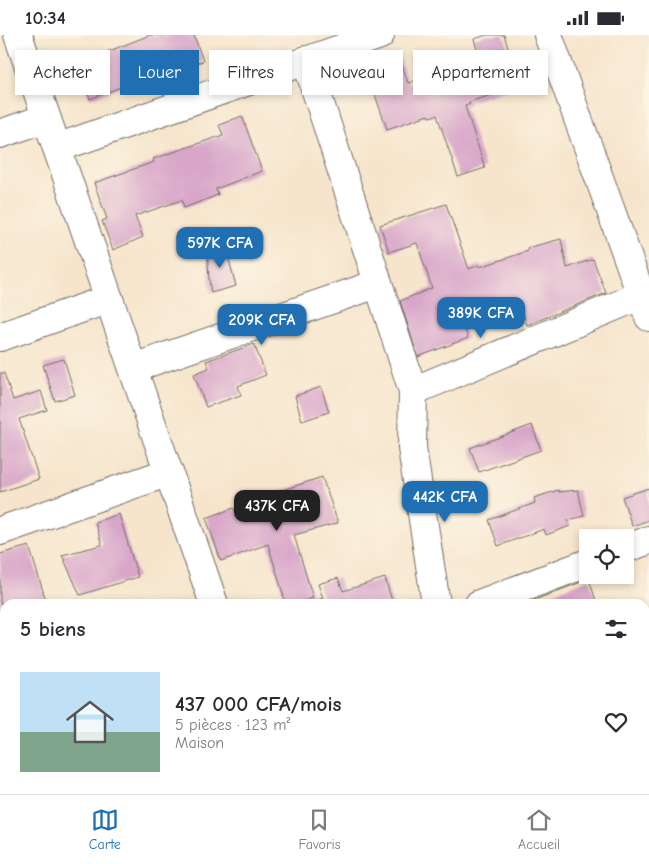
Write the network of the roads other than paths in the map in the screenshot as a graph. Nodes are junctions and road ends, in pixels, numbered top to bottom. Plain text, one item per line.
1 (18, 35) edge
2 (380, 35) edge
3 (548, 35) edge
4 (336, 50) edge
5 (302, 61) edge
6 (317, 95) edge
7 (46, 118) junction
8 (0, 134) edge
9 (57, 148) junction
10 (377, 284) junction
11 (109, 299) junction
12 (645, 306) edge
13 (0, 337) edge
14 (133, 368) junction
15 (413, 391) junction
16 (169, 472) junction
17 (0, 531) edge
18 (649, 540) edge
19 (634, 546) edge
20 (579, 566) edge
21 (212, 599) edge
22 (435, 599) edge
23 (492, 599) edge

1 - 7 street
2 - 4 street
3 - 12 street
5 - 9 street
6 - 10 street
7 - 8 street
7 - 9 street
9 - 11 street
10 - 14 street
10 - 15 street
11 - 13 street
11 - 14 street
12 - 15 street
14 - 16 street
15 - 22 street
16 - 17 street
16 - 21 street
18 - 19 street
20 - 23 street

